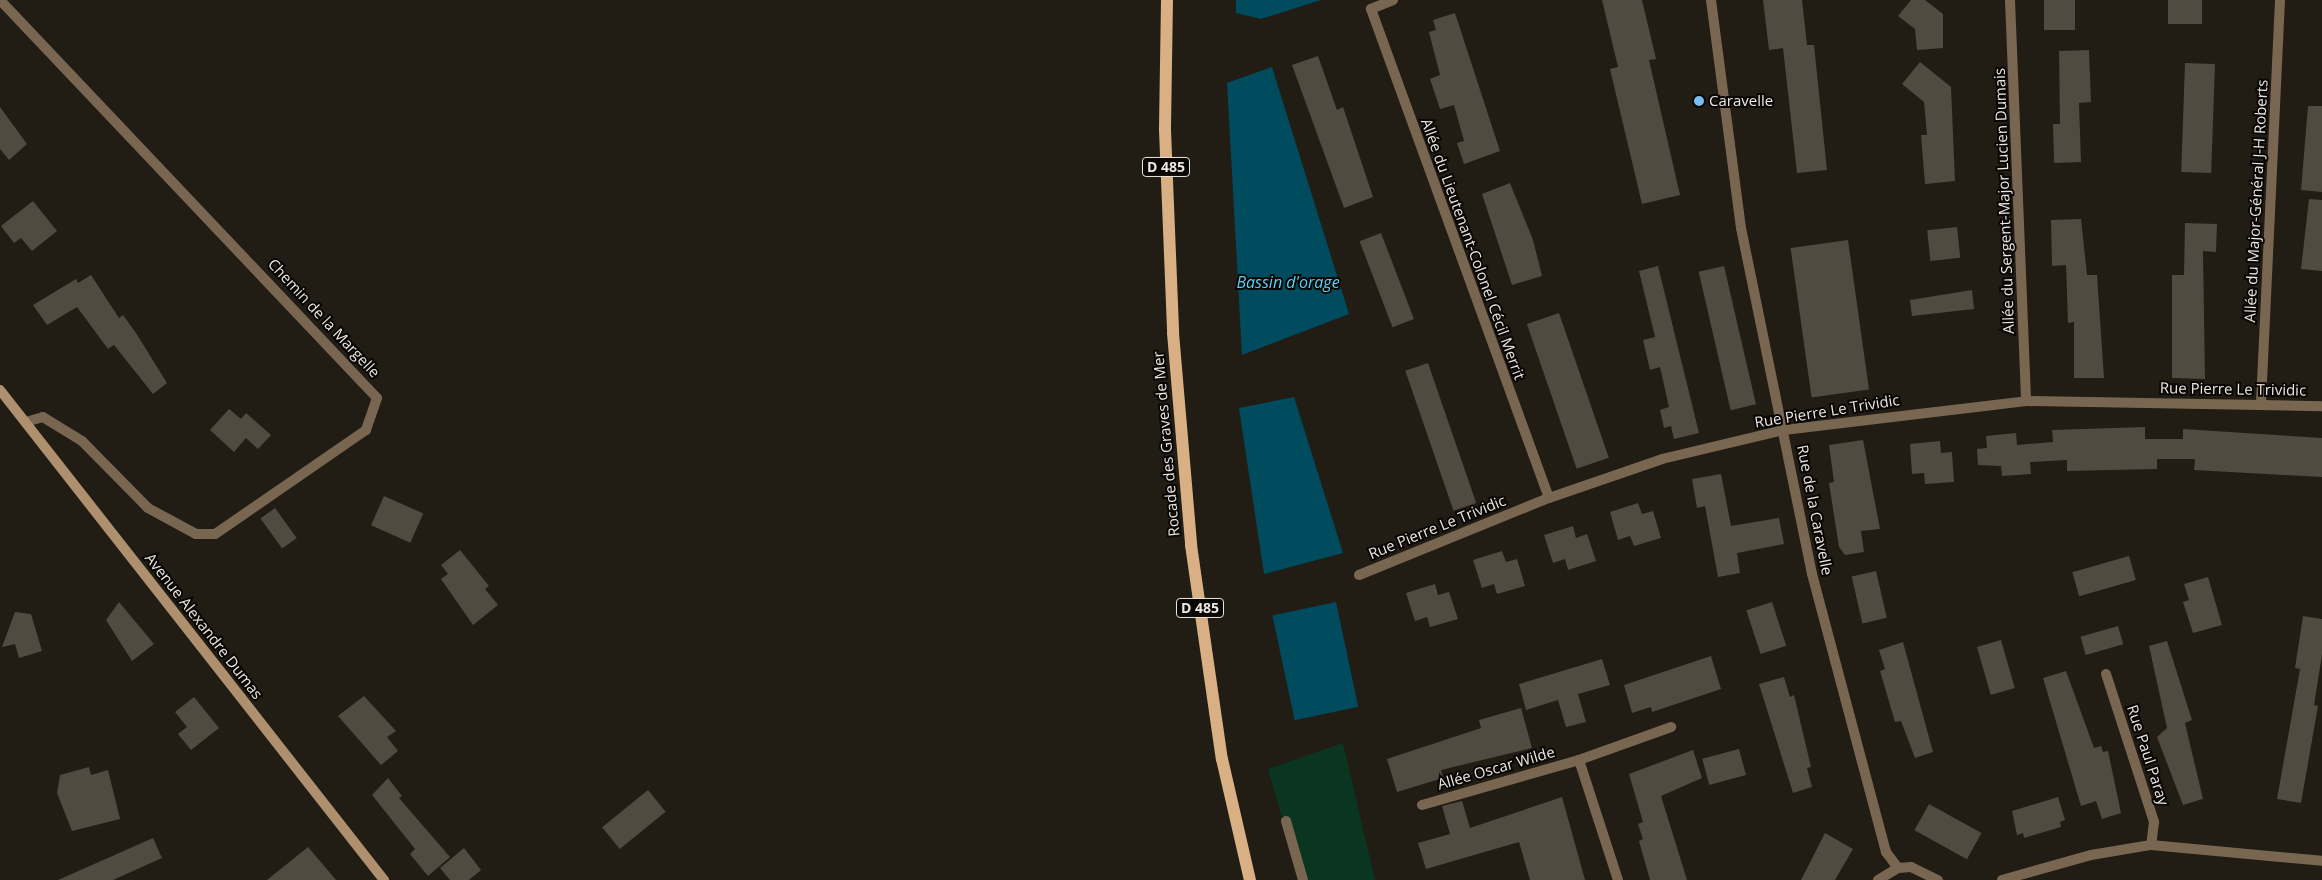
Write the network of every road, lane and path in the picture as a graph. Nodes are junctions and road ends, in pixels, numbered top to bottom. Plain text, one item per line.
1 (0, 0) edge
2 (1167, 0) edge
3 (1393, 0) edge
4 (1711, 0) edge
5 (2010, 0) edge
6 (2280, 0) edge
7 (0, 390) edge
8 (2026, 401) junction
9 (2261, 403) junction
10 (2322, 406) edge
11 (26, 422) junction
12 (1784, 430) junction
13 (1549, 498) junction
14 (1359, 575) dead end
15 (2106, 674) dead end
16 (1671, 727) dead end
17 (1579, 760) junction
18 (1422, 805) dead end
19 (1286, 821) dead end
20 (2150, 845) junction
21 (2322, 862) edge
22 (1898, 868) junction
23 (384, 880) edge
24 (1250, 880) edge
25 (1303, 880) edge
26 (1618, 880) edge
27 (1878, 880) edge
28 (1938, 880) edge
29 (2002, 880) edge

1 - 11 street, Chemin de la Margelle
2 - 24 main road, Rocade des Graves de Mer / D 485
3 - 13 street, Allée du Lieutenant-Colonel Cécil Merrit
4 - 12 street, Rue de la Caravelle
5 - 8 street, Allée du Sergent-Major Lucien Dumais
6 - 9 street, Allée du Major-Général J-H Roberts
7 - 11 street, Avenue Alexandre Dumas
8 - 9 street, Rue Pierre Le Trividic
8 - 12 street, Rue Pierre Le Trividic
9 - 10 street, Rue Pierre Le Trividic
11 - 23 street, Avenue Alexandre Dumas
12 - 13 street, Rue Pierre Le Trividic
12 - 22 street, Rue de la Caravelle
13 - 14 street, Rue Pierre Le Trividic
15 - 20 street, Rue Paul Paray
16 - 17 street, Allée Oscar Wilde
17 - 18 street, Allée Oscar Wilde
17 - 26 street, Allée Oscar Wilde
19 - 25 street
20 - 21 street
20 - 29 street
22 - 27 street
22 - 28 street

